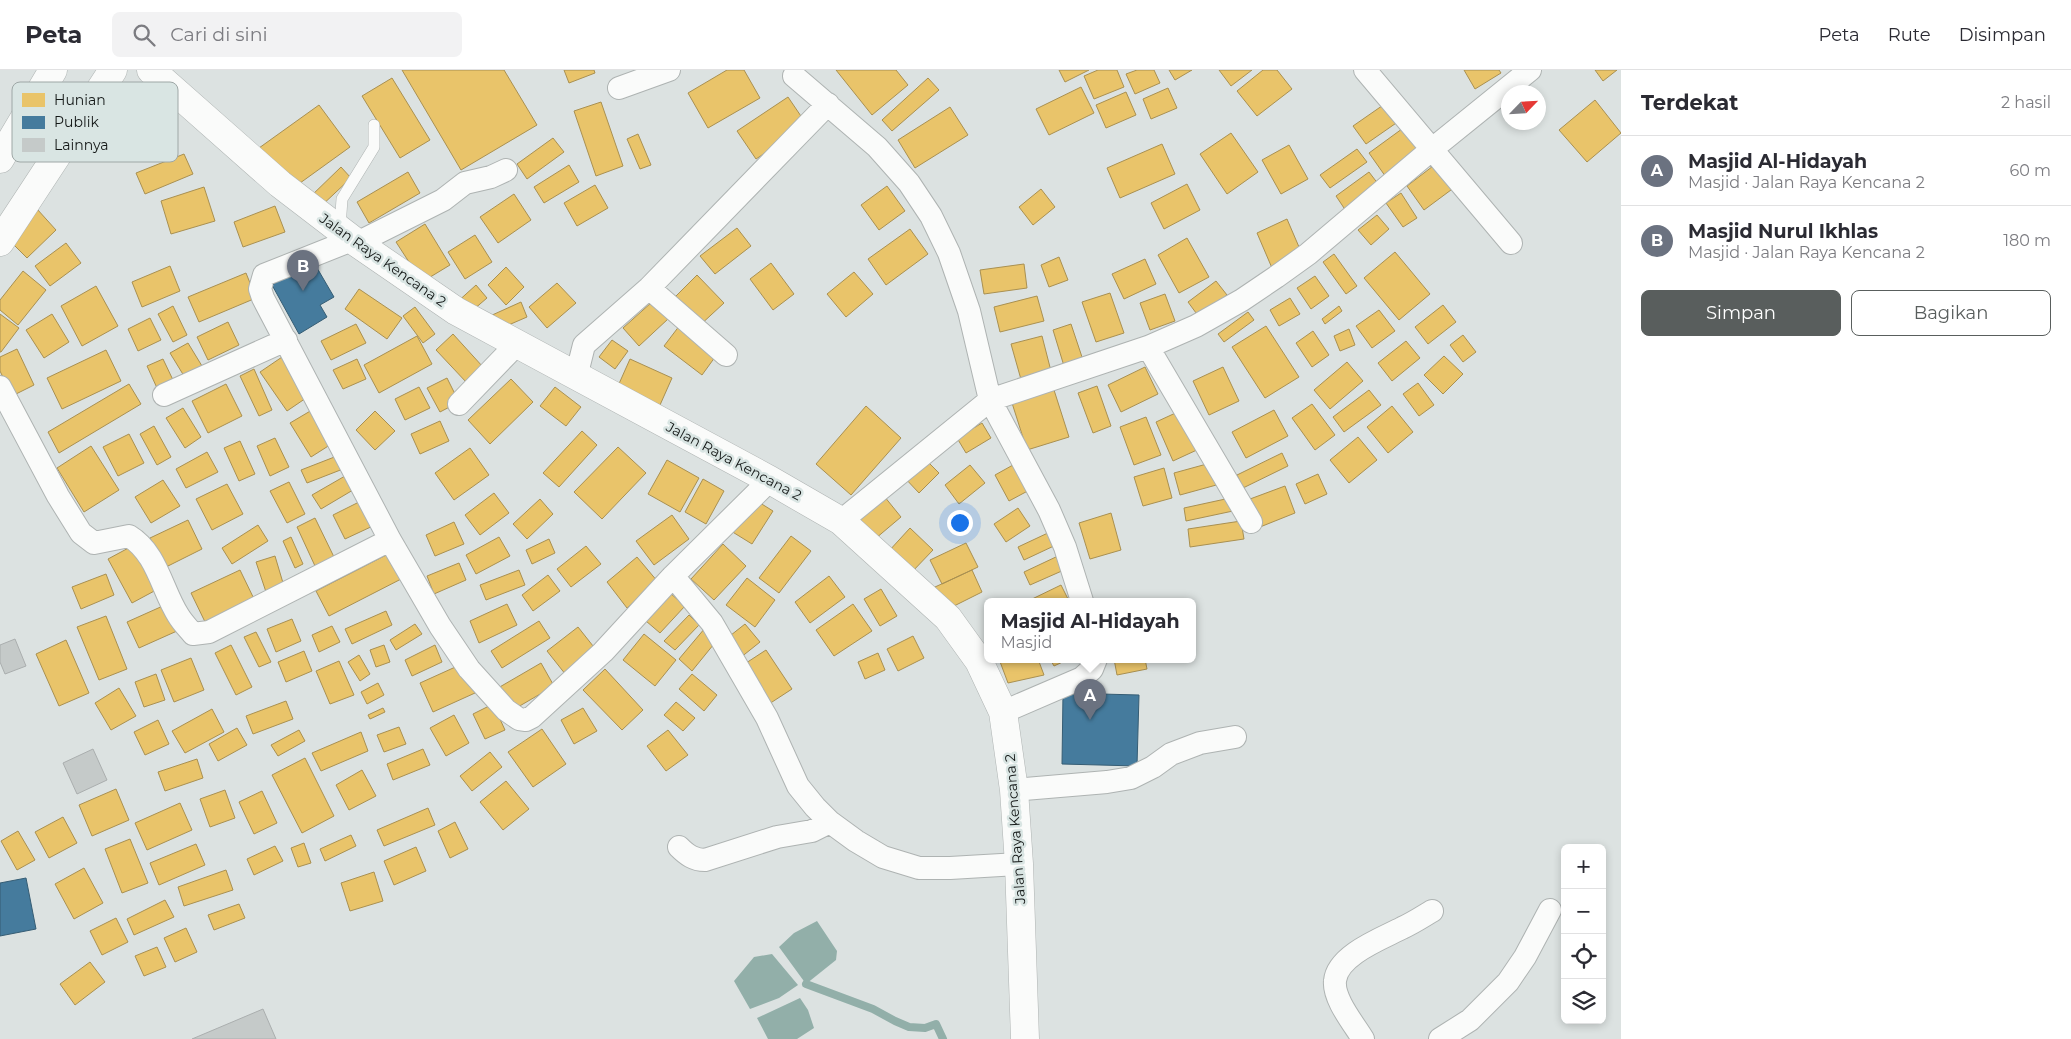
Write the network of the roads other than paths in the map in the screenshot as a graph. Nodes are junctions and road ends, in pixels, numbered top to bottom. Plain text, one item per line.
1 (41, 70) edge
2 (53, 70) edge
3 (90, 70) edge
4 (113, 70) edge
5 (151, 70) edge
6 (669, 70) edge
7 (1365, 70) edge
8 (1530, 70) edge
9 (791, 72) edge
10 (33, 82) edge
11 (46, 82) edge
12 (83, 82) edge
13 (105, 82) edge
14 (165, 82) edge
15 (619, 88) dead end
16 (178, 94) edge
17 (828, 104) junction
18 (12, 115) edge
19 (374, 125) dead end
20 (0, 134) edge
21 (12, 139) edge
22 (1431, 150) junction
23 (0, 159) edge
24 (36, 162) edge
25 (53, 162) edge
26 (506, 170) dead end
27 (0, 222) edge
28 (350, 238) junction
29 (0, 242) edge
30 (1511, 243) dead end
31 (648, 288) junction
32 (286, 340) junction
33 (516, 345) junction
34 (1148, 347) junction
35 (726, 355) dead end
36 (576, 377) junction
37 (0, 387) edge
38 (164, 395) dead end
39 (990, 400) junction
40 (459, 404) dead end
41 (770, 480) junction
42 (841, 521) junction
43 (1251, 522) dead end
44 (390, 540) junction
45 (673, 576) junction
46 (1081, 598) edge
47 (1094, 663) edge
48 (1003, 712) junction
49 (1235, 737) dead end
50 (1014, 790) junction
51 (830, 822) junction
52 (679, 847) dead end
53 (1019, 864) junction
54 (1550, 910) dead end
55 (1432, 911) dead end
56 (1025, 1039) edge
57 (1363, 1039) edge
58 (1440, 1039) edge

1 - 10 main road
2 - 11 main road
3 - 12 main road
4 - 13 main road
5 - 14 main road, Jalan Raya Kencana 2
6 - 15 street
7 - 22 street
8 - 22 street
9 - 17 street
16 - 28 main road, Jalan Raya Kencana 2
17 - 31 street
17 - 39 street
18 - 20 main road
19 - 28 lane
21 - 23 main road
22 - 30 street
22 - 34 street
24 - 27 main road
25 - 29 main road
26 - 28 street
28 - 32 street
28 - 33 main road, Jalan Raya Kencana 2
31 - 35 street
31 - 36 street
32 - 38 street
32 - 44 street
33 - 36 main road, Jalan Raya Kencana 2
33 - 40 street
34 - 39 street
34 - 43 street
36 - 41 main road, Jalan Raya Kencana 2
37 - 44 street
39 - 42 street
39 - 46 street
41 - 42 main road, Jalan Raya Kencana 2
41 - 45 street
42 - 48 main road, Jalan Raya Kencana 2
44 - 45 street
45 - 51 street
47 - 48 street
48 - 50 main road, Jalan Raya Kencana 2
49 - 50 street
50 - 53 main road, Jalan Raya Kencana 2
51 - 52 street
51 - 53 street
53 - 56 main road, Jalan Raya Kencana 2
54 - 58 street
55 - 57 street

